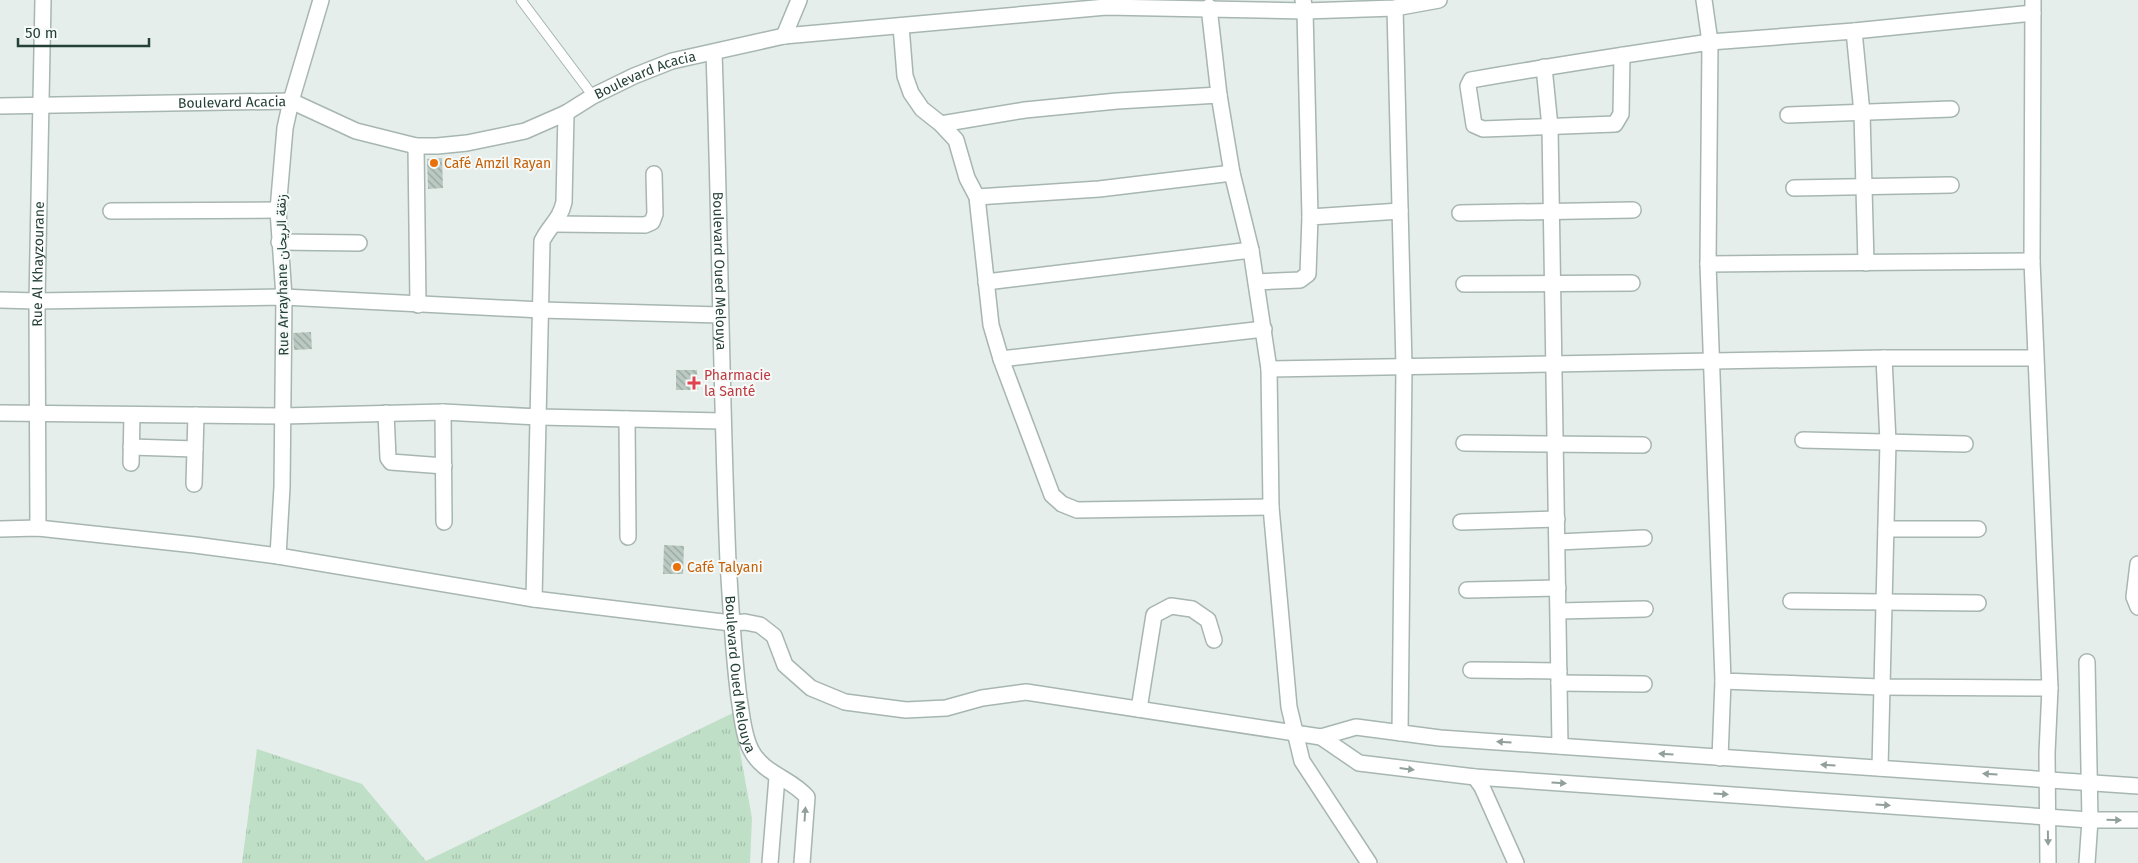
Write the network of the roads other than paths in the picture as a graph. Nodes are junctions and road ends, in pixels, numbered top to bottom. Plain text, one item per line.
1 (43, 0) edge
2 (321, 0) edge
3 (521, 0) edge
4 (799, 0) edge
5 (1439, 0) edge
6 (1704, 0) edge
7 (1277, 4) edge
8 (1304, 6) edge
9 (2033, 6) edge
10 (1209, 7) junction
11 (1395, 8) junction
12 (901, 26) junction
13 (1854, 31) junction
14 (784, 36) junction
15 (1710, 42) junction
16 (714, 53) junction
17 (1622, 55) junction
18 (1544, 67) junction
19 (1219, 95) junction
20 (593, 96) junction
21 (291, 101) junction
22 (0, 106) edge
23 (42, 107) junction
24 (1951, 109) dead end
25 (1862, 112) junction
26 (566, 113) junction
27 (1788, 115) dead end
28 (942, 124) junction
29 (1550, 127) junction
30 (416, 146) junction
31 (1232, 173) junction
32 (654, 174) dead end
33 (1951, 185) dead end
34 (1864, 187) junction
35 (1794, 188) dead end
36 (977, 197) junction
37 (278, 210) junction
38 (1634, 210) dead end
39 (1400, 211) junction
40 (111, 212) dead end
41 (1551, 212) junction
42 (1460, 213) dead end
43 (1310, 217) junction
44 (555, 224) junction
45 (279, 242) junction
46 (359, 243) dead end
47 (1251, 250) junction
48 (2032, 261) junction
49 (1866, 263) junction
50 (1708, 264) junction
51 (986, 282) junction
52 (1256, 282) junction
53 (1553, 283) junction
54 (1464, 284) dead end
55 (1632, 284) dead end
56 (284, 297) junction
57 (0, 300) edge
58 (37, 301) junction
59 (418, 305) junction
60 (540, 310) junction
61 (720, 315) junction
62 (1264, 329) junction
63 (1884, 358) junction
64 (2035, 358) junction
65 (1001, 359) junction
66 (1712, 360) junction
67 (1555, 363) junction
68 (1404, 366) junction
69 (1268, 369) junction
70 (443, 412) junction
71 (0, 413) edge
72 (37, 414) junction
73 (132, 414) junction
74 (386, 414) junction
75 (196, 415) junction
76 (283, 416) junction
77 (539, 417) junction
78 (627, 419) junction
79 (722, 421) junction
80 (1803, 440) dead end
81 (1888, 442) junction
82 (1464, 443) dead end
83 (1556, 444) junction
84 (1965, 444) dead end
85 (1643, 445) dead end
86 (131, 447) junction
87 (195, 449) junction
88 (131, 463) dead end
89 (444, 466) junction
90 (194, 484) dead end
91 (1271, 507) junction
92 (1557, 519) junction
93 (444, 522) dead end
94 (1461, 522) dead end
95 (0, 528) edge
96 (38, 528) junction
97 (1886, 529) junction
98 (1978, 529) dead end
99 (628, 537) dead end
100 (1644, 538) dead end
101 (1558, 542) junction
102 (278, 556) junction
103 (2138, 564) edge
104 (1558, 588) junction
105 (1467, 590) dead end
106 (534, 599) junction
107 (1791, 601) dead end
108 (1885, 602) junction
109 (1978, 603) dead end
110 (2138, 607) edge
111 (1645, 609) dead end
112 (1558, 611) junction
113 (731, 623) junction
114 (1214, 640) dead end
115 (2087, 662) dead end
116 (1471, 670) dead end
117 (1559, 677) junction
118 (1723, 681) junction
119 (1644, 684) dead end
120 (1880, 687) junction
121 (2050, 688) junction
122 (1139, 709) junction
123 (1400, 733) junction
124 (1294, 734) junction
125 (1321, 737) junction
126 (1560, 746) junction
127 (1720, 758) junction
128 (1880, 768) junction
129 (777, 777) junction
130 (1475, 777) junction
131 (2048, 778) junction
132 (2090, 783) junction
133 (2138, 786) edge
134 (2047, 817) junction
135 (2090, 820) junction
136 (2138, 820) edge
137 (770, 863) edge
138 (802, 863) edge
139 (1369, 863) edge
140 (1516, 863) edge
141 (2048, 863) edge
142 (2087, 863) edge

1 - 23 street, Rue Al Khayzourane
2 - 21 street, Rue Arrayhane زنقة الريحان
3 - 20 lane
4 - 14 street
5 - 11 street, Boulevard Acacia
6 - 15 street
7 - 8 street, Boulevard Acacia
7 - 10 street, Boulevard Acacia
8 - 11 street, Boulevard Acacia
8 - 43 street
9 - 13 street
9 - 48 street
10 - 12 street, Boulevard Acacia
10 - 19 street
11 - 39 street
12 - 14 street, Boulevard Acacia
12 - 28 street
13 - 15 street
13 - 25 street
14 - 16 street, Boulevard Acacia
15 - 17 street
15 - 50 street
16 - 20 street, Boulevard Acacia
16 - 61 street, Boulevard Oued Melouya
17 - 18 street
17 - 29 street
18 - 29 street
18 - 29 street
19 - 28 street
19 - 31 street
20 - 26 street, Boulevard Acacia
21 - 23 street, Boulevard Acacia
21 - 30 street, Boulevard Acacia
21 - 37 street, Rue Arrayhane زنقة الريحان
22 - 23 street, Boulevard Acacia
23 - 58 street, Rue Al Khayzourane
24 - 25 street
25 - 27 street
25 - 34 street
26 - 30 street, Boulevard Acacia
26 - 44 street
28 - 36 street
29 - 41 street
30 - 59 street
31 - 36 street
31 - 47 street
32 - 44 street
33 - 34 street
34 - 35 street
34 - 49 street
36 - 51 street
37 - 40 street
37 - 45 street, Rue Arrayhane زنقة الريحان
38 - 41 street
39 - 43 street
39 - 68 street
41 - 42 street
41 - 53 street
43 - 52 street
44 - 60 street
45 - 46 street
45 - 56 street, Rue Arrayhane زنقة الريحان
47 - 51 street
47 - 52 street
48 - 49 street
48 - 64 street
49 - 50 street
50 - 66 street
51 - 65 street
52 - 62 street
53 - 54 street
53 - 55 street
53 - 67 street
56 - 58 street
56 - 59 street
56 - 76 street, Rue Arrayhane زنقة الريحان
57 - 58 street
58 - 72 street, Rue Al Khayzourane
59 - 60 street
60 - 61 street
60 - 77 street
61 - 79 street, Boulevard Oued Melouya
62 - 65 street
62 - 69 street
63 - 64 street
63 - 66 street
63 - 81 street
64 - 121 street
65 - 91 street
66 - 67 street
66 - 118 street
67 - 68 street
67 - 83 street
68 - 69 street
68 - 123 street
69 - 91 street
70 - 74 street
70 - 77 street
70 - 89 street
71 - 72 street
72 - 73 street
72 - 96 street, Rue Al Khayzourane
73 - 75 street
73 - 86 street
74 - 76 street
74 - 89 street
75 - 76 street
75 - 87 street
76 - 102 street, Rue Arrayhane زنقة الريحان
77 - 78 street
77 - 106 street
78 - 79 street
78 - 99 street
79 - 113 street, Boulevard Oued Melouya
80 - 81 street
81 - 84 street
81 - 97 street
82 - 83 street
83 - 85 street
83 - 92 street
86 - 87 street
86 - 88 street
87 - 90 street
89 - 93 street
91 - 124 street
92 - 94 street
92 - 101 street
95 - 96 street
96 - 102 street
97 - 98 street
97 - 108 street
100 - 101 street
101 - 104 street
102 - 106 street
103 - 110 street
104 - 105 street
104 - 112 street
106 - 113 street
107 - 108 street
108 - 109 street
108 - 120 street
111 - 112 street
112 - 117 street
113 - 122 street
113 - 129 street, Boulevard Oued Melouya
114 - 122 street
115 - 132 street
116 - 117 street
117 - 119 street
117 - 126 street
118 - 120 street
118 - 127 street
120 - 121 street
120 - 128 street
121 - 131 street
122 - 124 street
123 - 125 street
126 -> 123 street
124 - 125 street
124 - 139 street
125 -> 130 street
127 -> 126 street
128 -> 127 street
131 -> 128 street
129 - 137 street
138 -> 129 street, Boulevard Oued Melouya
130 -> 134 street
130 - 140 street
131 - 132 street
131 - 134 street
132 - 133 street
132 - 135 street
134 - 135 street
134 -> 141 street
135 -> 136 street
135 - 142 street

